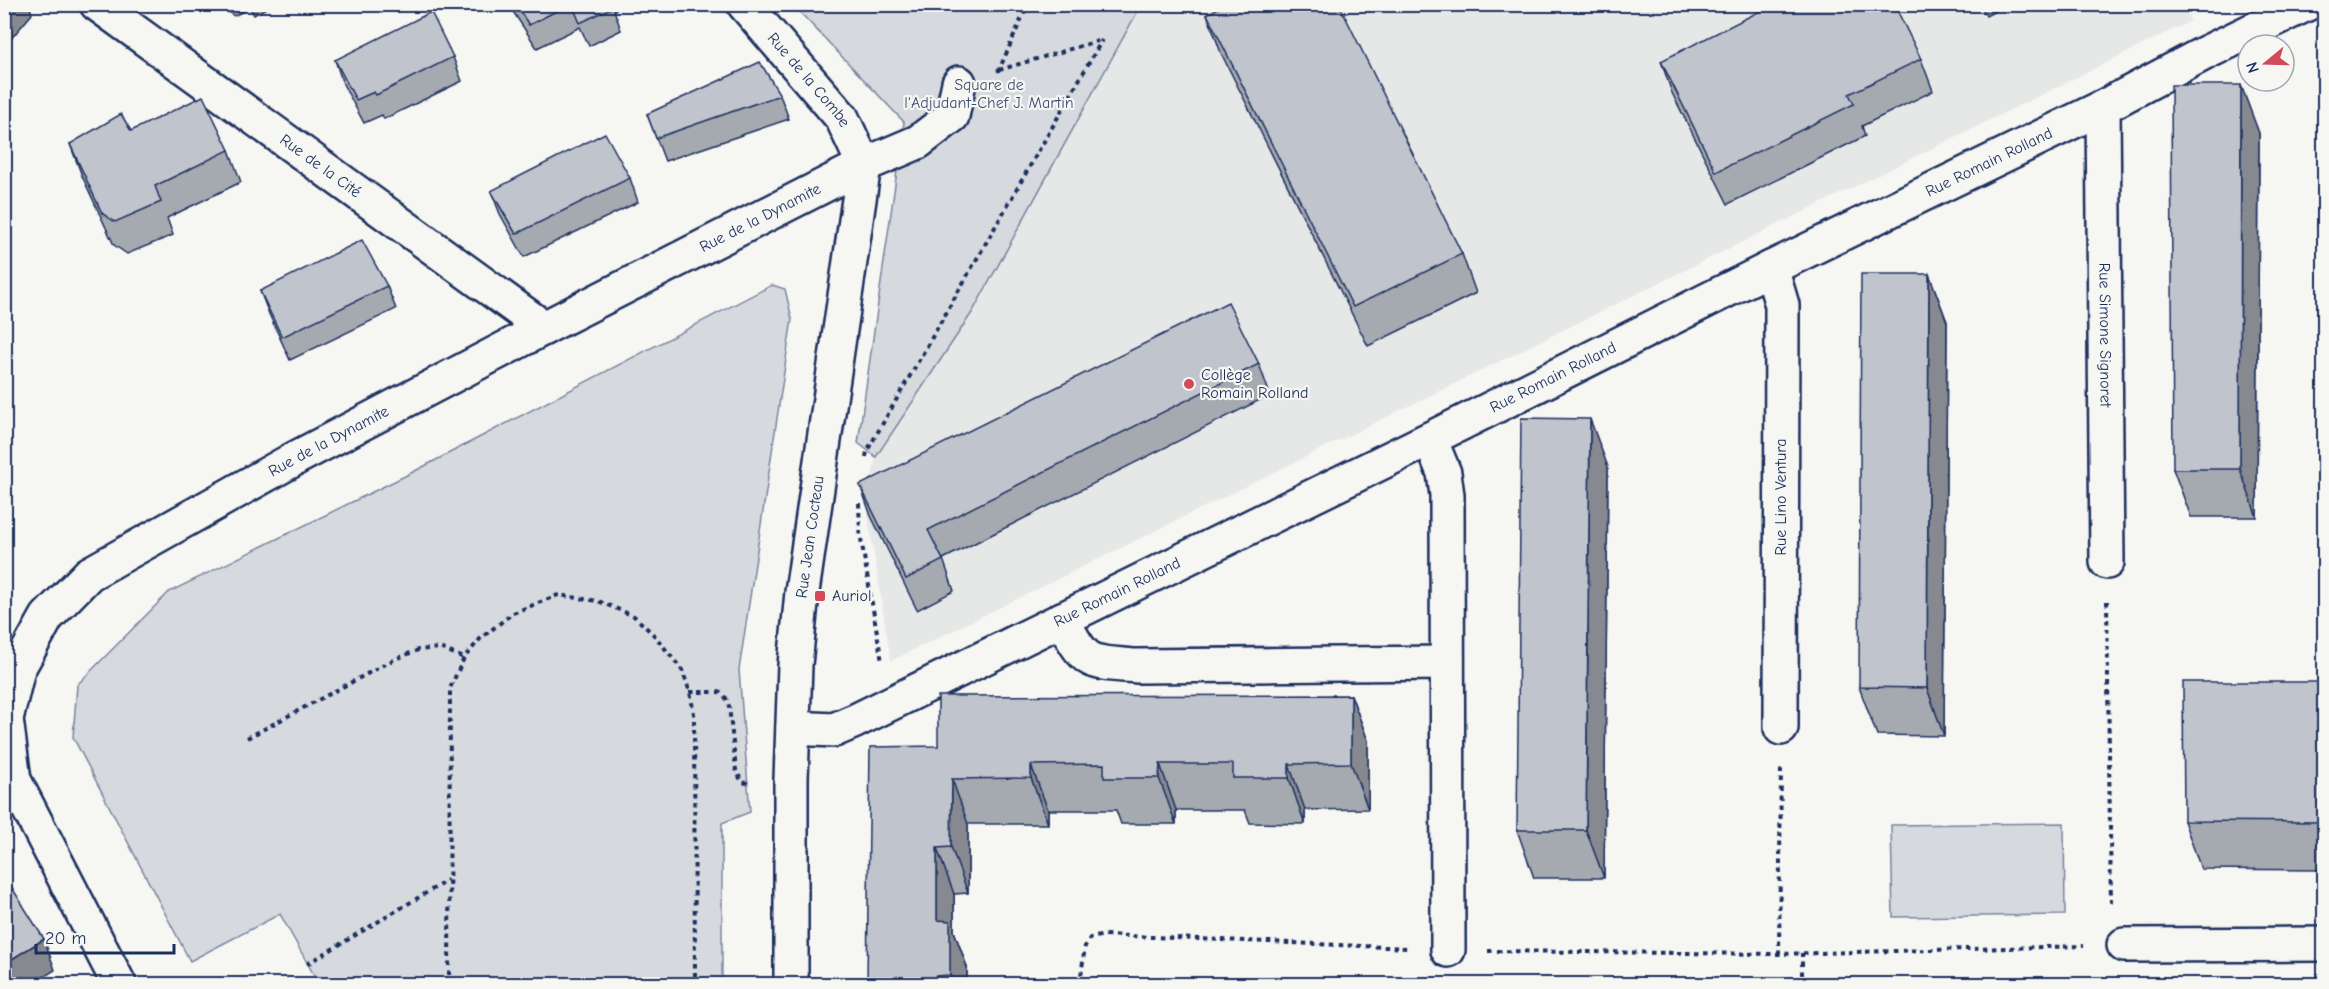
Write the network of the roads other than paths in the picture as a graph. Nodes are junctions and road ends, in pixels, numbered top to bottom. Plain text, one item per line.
1 (97, 4) edge
2 (744, 4) edge
3 (2289, 8) edge
4 (959, 83) road end
5 (2103, 107) junction
6 (864, 165) junction
7 (1771, 268) junction
8 (543, 328) junction
9 (1430, 439) junction
10 (2107, 561) road end
11 (1062, 619) junction
12 (1447, 663) junction
13 (793, 728) junction
14 (1781, 728) road end
15 (2325, 944) edge
16 (2117, 945) road end
17 (1448, 950) road end
18 (119, 984) edge
19 (791, 984) edge

1 - 8 street, Rue de la Cité
2 - 6 street, Rue de la Combe
3 - 5 street, Rue Romain Rolland
4 - 6 street, Rue de la Dynamite
5 - 7 street, Rue Romain Rolland
5 - 10 street, Rue Simone Signoret
6 - 8 street, Rue de la Dynamite
6 - 13 street, Rue Jean Cocteau
7 - 9 street, Rue Romain Rolland
7 - 14 street, Rue Lino Ventura
8 - 18 street, Rue de la Dynamite
9 - 11 street, Rue Romain Rolland
9 - 12 street
11 - 12 street
11 - 13 street, Rue Romain Rolland
12 - 17 street
13 - 19 street, Rue Jean Cocteau
15 - 16 street

